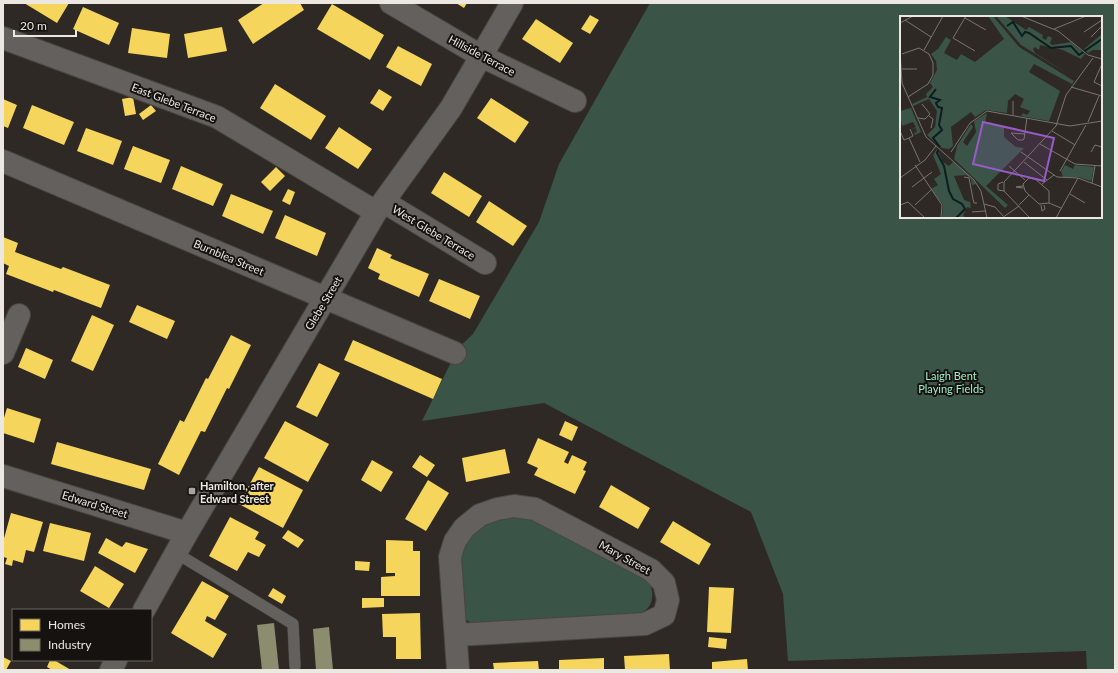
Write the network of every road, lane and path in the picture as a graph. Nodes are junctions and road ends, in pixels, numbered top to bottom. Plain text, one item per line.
1 (392, 3) edge
2 (512, 3) edge
3 (3, 38) edge
4 (481, 56) junction
5 (575, 101) dead end
6 (3, 161) edge
7 (380, 207) junction
8 (485, 262) dead end
9 (326, 298) junction
10 (19, 315) dead end
11 (3, 353) edge
12 (455, 354) dead end
13 (3, 476) edge
14 (187, 533) junction
15 (176, 553) junction
16 (145, 609) edge
17 (456, 635) junction
18 (115, 661) edge
19 (296, 666) dead end
20 (110, 670) edge
21 (458, 670) edge

1 - 4 street, Hillside Terrace
2 - 4 street, Glebe Street
3 - 7 street, East Glebe Terrace
4 - 5 street, Hillside Terrace
4 - 7 street, Glebe Street
6 - 9 street, Burnblea Street
7 - 8 street, West Glebe Terrace
7 - 9 street, Glebe Street
9 - 12 street, Burnblea Street
9 - 14 street, Glebe Street
10 - 11 street
13 - 14 street, Edward Street
14 - 15 street, Glebe Street
15 - 16 street, Glebe Street
15 - 19 lane
17 - 17 street, Mary Street
17 - 21 street, Mary Street
18 - 20 street

